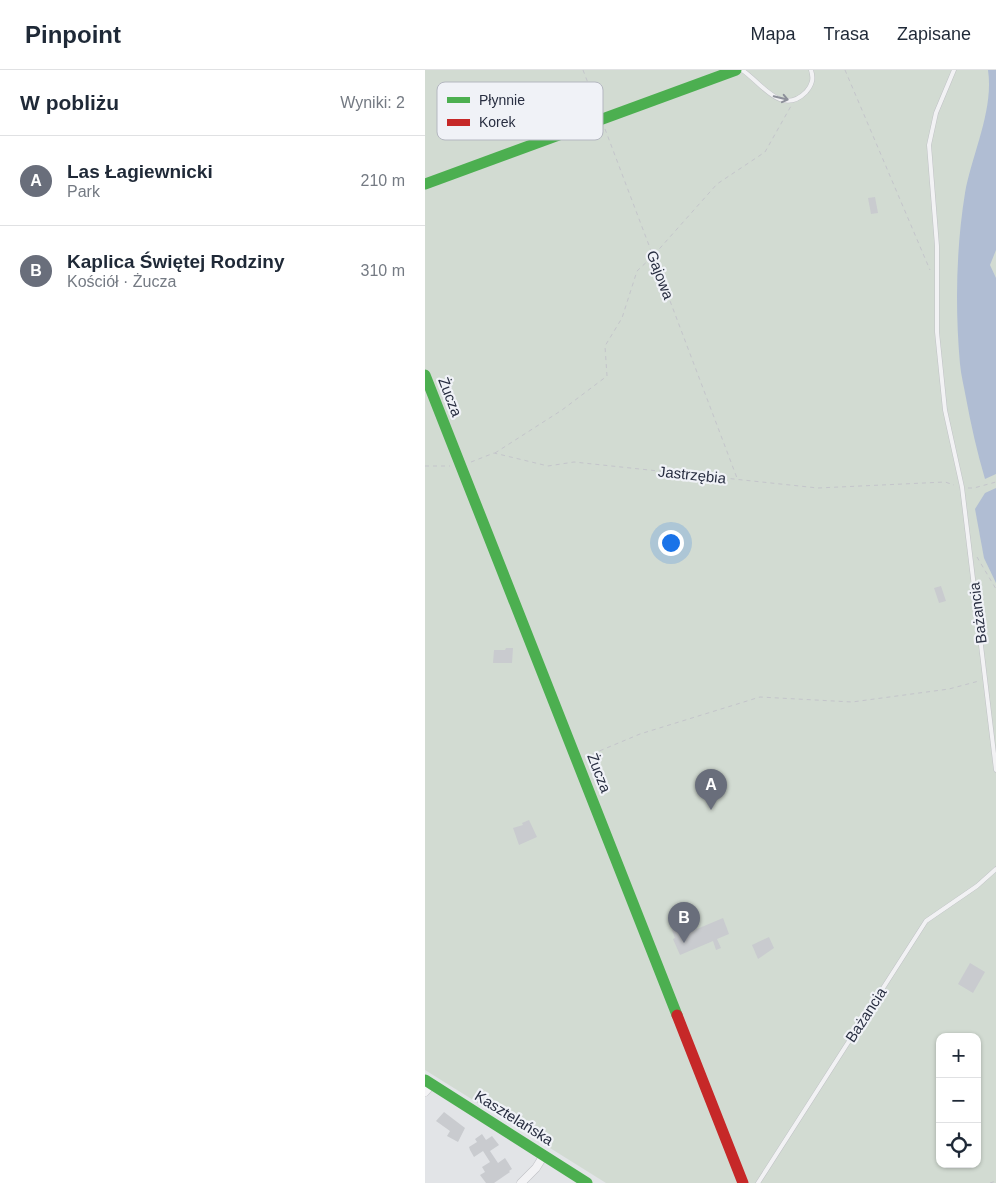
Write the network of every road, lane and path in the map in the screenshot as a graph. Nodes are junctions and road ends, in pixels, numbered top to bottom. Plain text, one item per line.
1 (583, 70) edge
2 (736, 70) edge
3 (742, 70) edge
4 (811, 70) edge
5 (845, 70) edge
6 (954, 70) edge
7 (587, 82) edge
8 (796, 98) junction
9 (603, 118) edge
10 (603, 124) edge
11 (544, 140) edge
12 (425, 184) edge
13 (653, 256) junction
14 (930, 270) dead end
15 (425, 375) edge
16 (494, 453) junction
17 (425, 466) edge
18 (460, 466) junction
19 (738, 480) junction
20 (996, 482) edge
21 (962, 487) junction
22 (970, 546) junction
23 (996, 589) edge
24 (986, 679) junction
25 (578, 761) junction
26 (996, 770) edge
27 (996, 869) edge
28 (427, 1085) edge
29 (544, 1155) junction
30 (996, 1181) edge
31 (521, 1183) edge
32 (587, 1183) edge
33 (743, 1183) edge
34 (758, 1183) edge
35 (990, 1183) edge

1 - 7 path, Gajowa
2 - 9 street
3 -> 8 lane
4 - 8 lane
5 - 14 path
6 - 21 lane, Bażancia
8 - 13 path
10 - 13 path, Gajowa
11 - 12 street
13 - 16 path
13 - 19 path, Gajowa
15 - 18 street, Żucza
16 - 18 path
16 - 19 path, Jastrzębia
17 - 18 path
18 - 25 street, Żucza
19 - 21 path, Jastrzębia
20 - 21 path, Jastrzębia
21 - 22 lane, Bażancia
22 - 23 path
22 - 24 lane, Bażancia
24 - 25 path
24 - 26 lane, Bażancia
25 - 33 street, Żucza
27 - 34 lane, Bażancia
28 - 29 street, Kasztelańska
29 - 31 street
29 - 32 street, Kasztelańska
30 - 35 path

